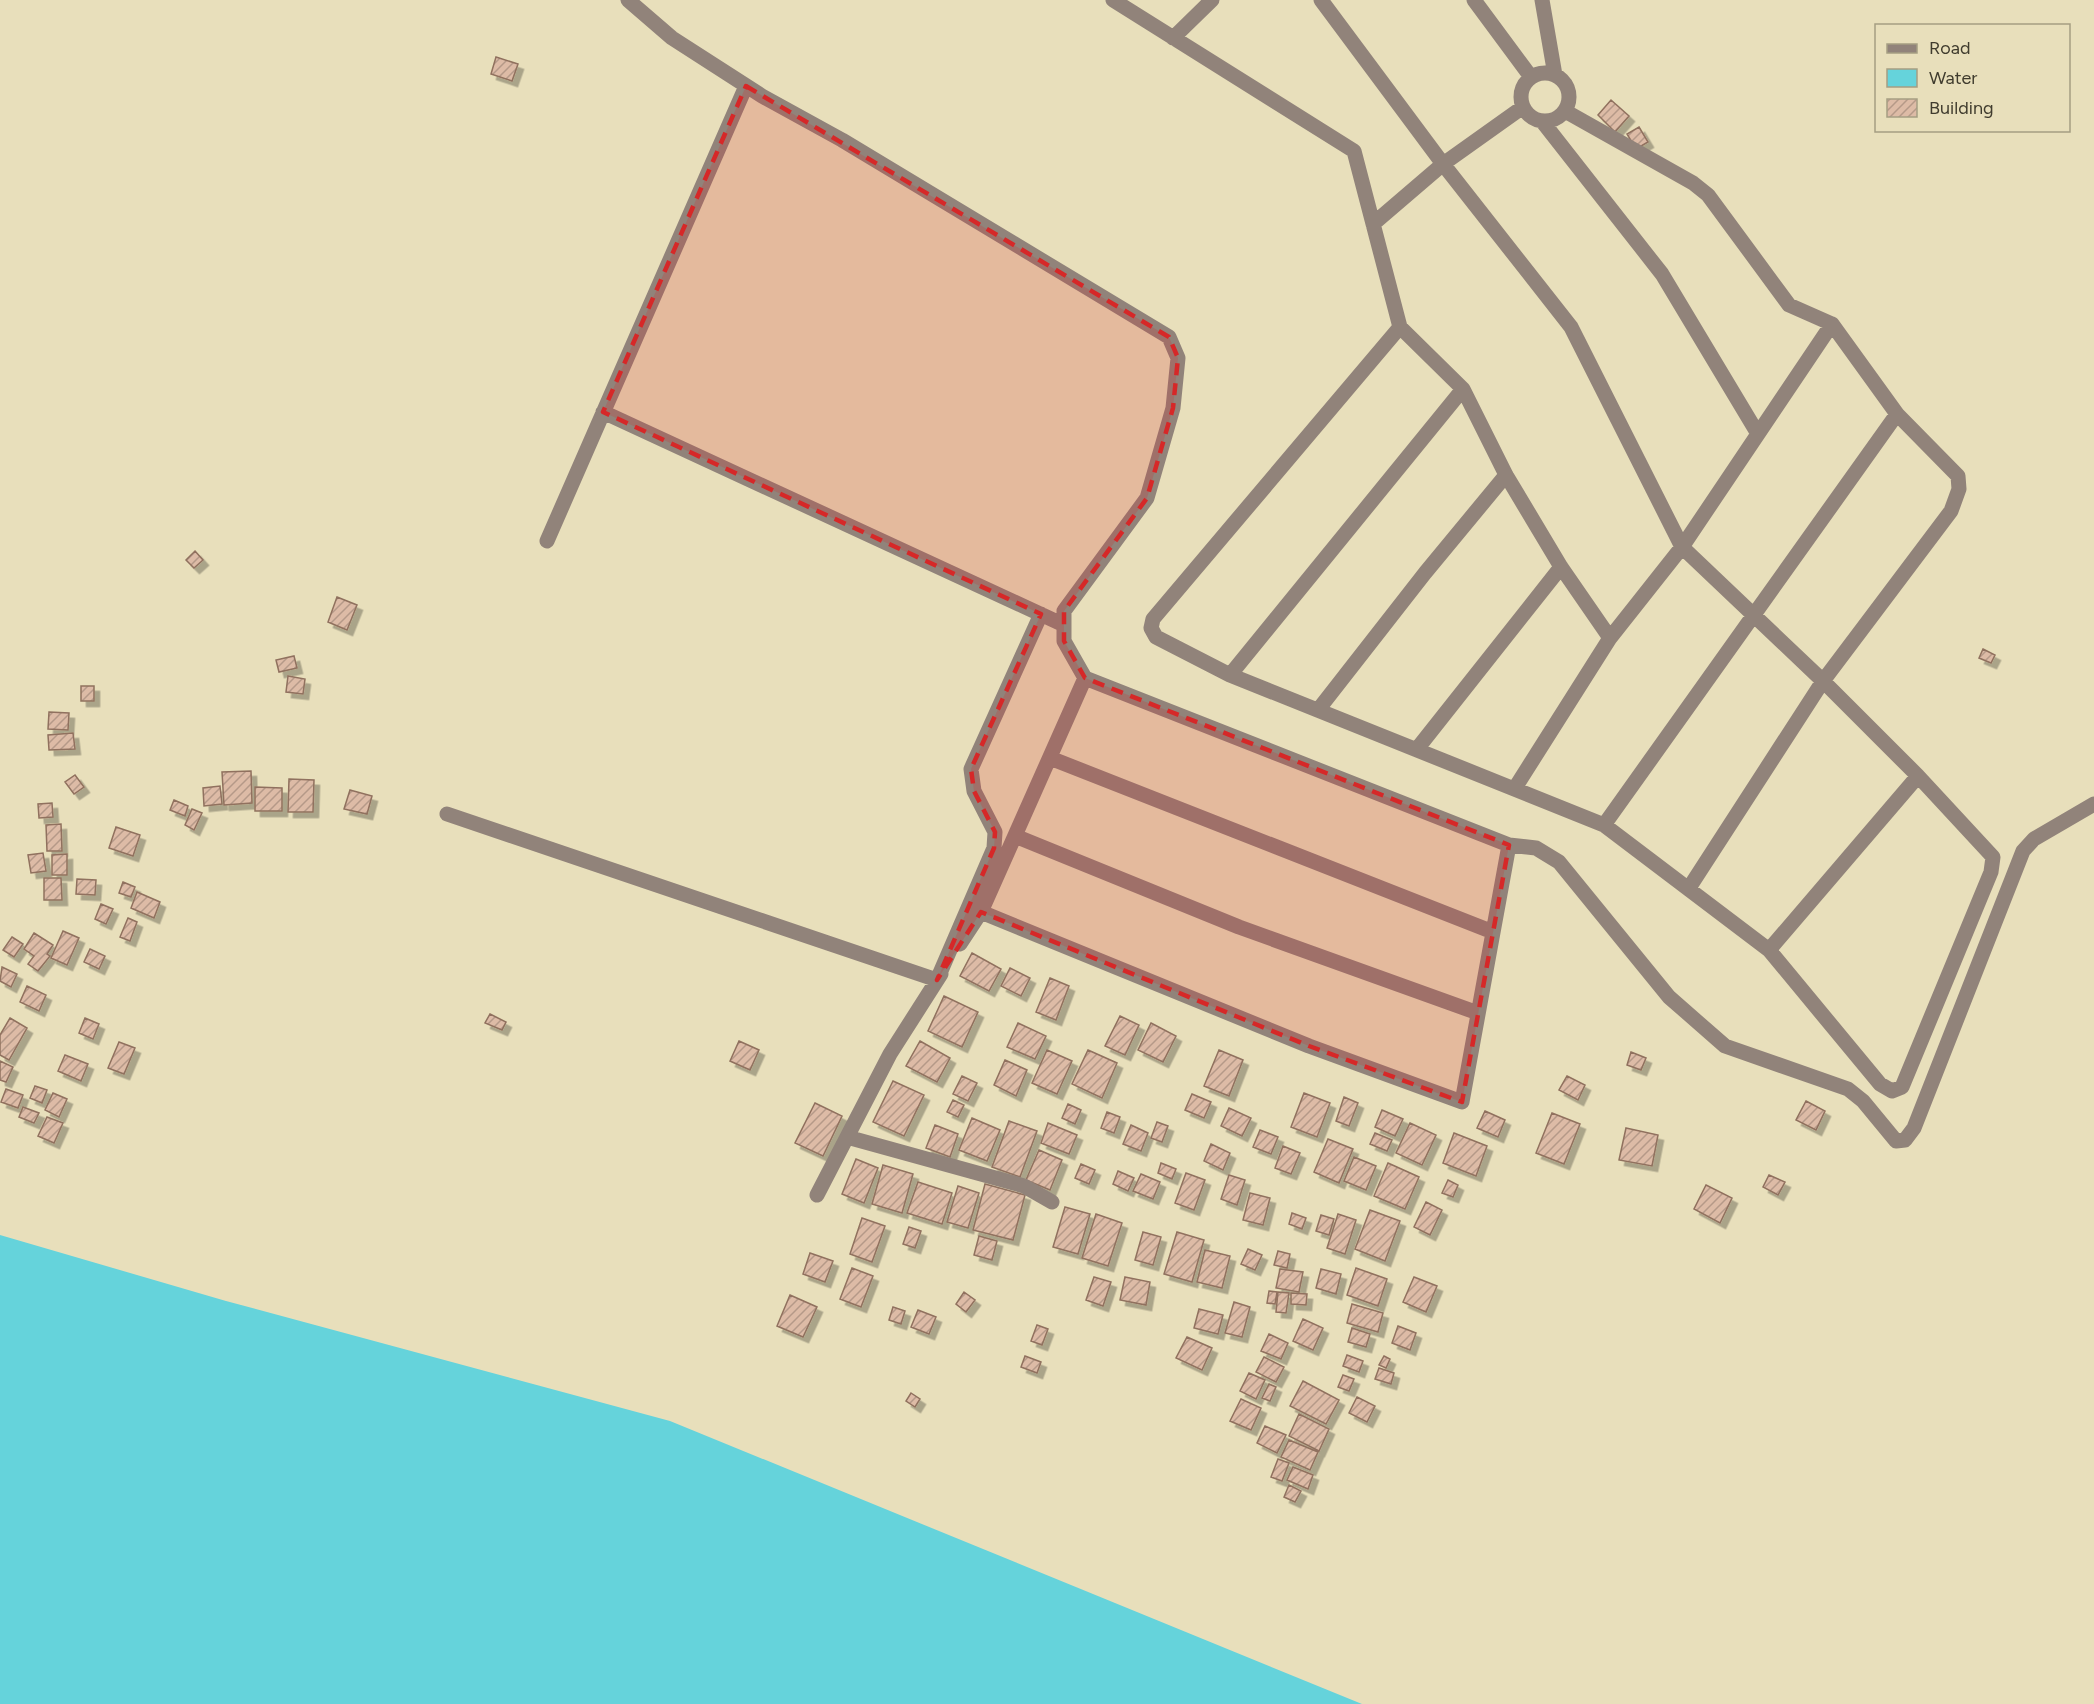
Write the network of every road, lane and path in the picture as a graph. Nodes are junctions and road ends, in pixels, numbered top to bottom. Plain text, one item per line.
1 (628, 0) edge
2 (1113, 0) edge
3 (1212, 0) edge
4 (1321, 0) edge
5 (1474, 0) edge
6 (1542, 0) edge
7 (1173, 38) junction
8 (1555, 75) junction
9 (1531, 77) junction
10 (746, 86) junction
11 (1523, 107) junction
12 (1564, 111) junction
13 (1542, 121) junction
14 (1443, 164) junction
15 (1373, 224) junction
16 (1832, 324) junction
17 (1400, 327) junction
18 (1463, 389) junction
19 (603, 412) junction
20 (1897, 414) junction
21 (1758, 434) junction
22 (1506, 475) junction
23 (546, 542) dead end
24 (1682, 547) junction
25 (1561, 567) junction
26 (1041, 614) junction
27 (1754, 617) junction
28 (1064, 625) junction
29 (1610, 638) junction
30 (1230, 675) junction
31 (1085, 678) junction
32 (1823, 681) junction
33 (1318, 710) junction
34 (1417, 749) junction
35 (1050, 758) junction
36 (1918, 776) junction
37 (1515, 788) junction
38 (2094, 804) edge
39 (447, 814) dead end
40 (1604, 825) junction
41 (1015, 836) junction
42 (1509, 845) junction
43 (1689, 888) junction
44 (981, 912) junction
45 (1493, 932) junction
46 (1769, 950) junction
47 (937, 980) junction
48 (1478, 1013) junction
49 (847, 1137) junction
50 (817, 1194) dead end
51 (1052, 1202) dead end

1 - 10 street
2 - 7 street
3 - 7 street
4 - 14 street
5 - 9 street
6 - 8 street
7 - 15 street
8 - 9 street
8 - 12 street
9 - 11 street
10 - 19 street
10 - 28 street
11 - 13 street
11 - 14 street
12 - 13 street
12 - 16 street
13 - 21 street
14 - 15 street
14 - 24 street
15 - 17 street
16 - 20 street
16 - 21 street
17 - 18 street
17 - 30 street
18 - 22 street
18 - 30 street
19 - 23 street
19 - 26 street
20 - 27 street
20 - 32 street
21 - 24 street
22 - 25 street
22 - 33 street
24 - 27 street
24 - 29 street
25 - 29 street
25 - 34 street
26 - 28 street
26 - 47 street
27 - 32 street
27 - 40 street
28 - 31 street
29 - 37 street
30 - 33 street
31 - 35 street
31 - 42 street
32 - 36 street
32 - 43 street
33 - 34 street
34 - 37 street
35 - 41 street
35 - 45 street
36 - 46 street
36 - 46 street
37 - 40 street
38 - 42 street
39 - 47 street
40 - 43 street
41 - 44 street
41 - 48 street
42 - 45 street
43 - 46 street
44 - 47 street
44 - 48 street
45 - 48 street
47 - 49 street
49 - 50 street
49 - 51 street

